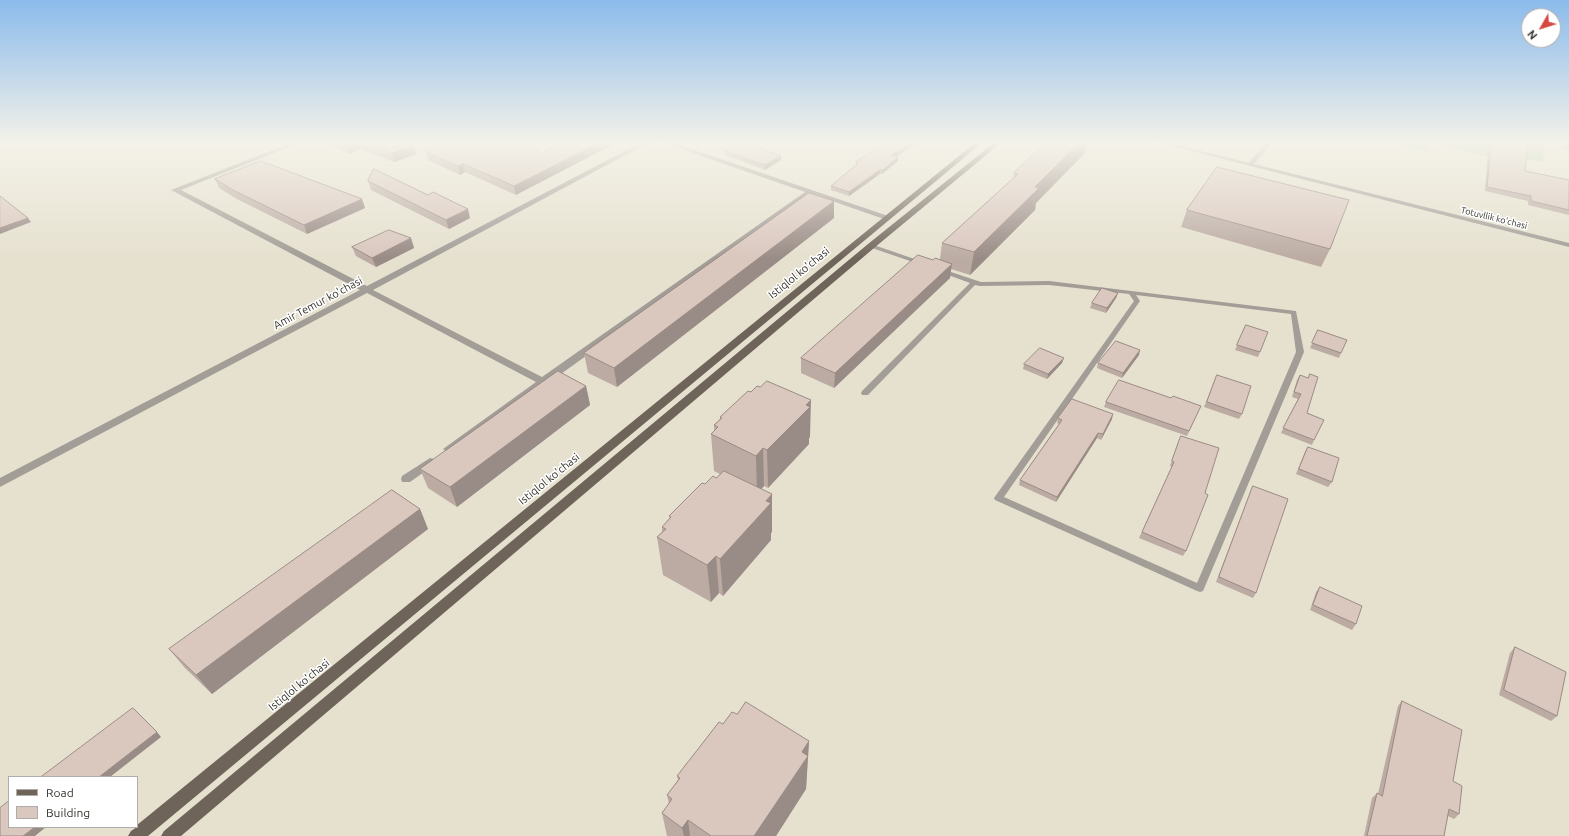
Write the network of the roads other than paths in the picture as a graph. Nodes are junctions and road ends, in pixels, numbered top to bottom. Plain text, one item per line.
1 (197, 181) edge
2 (573, 181) edge
3 (778, 181) edge
4 (932, 181) edge
5 (951, 181) edge
6 (1314, 181) edge
7 (810, 192) junction
8 (887, 217) junction
9 (1569, 245) edge
10 (871, 246) junction
11 (974, 282) junction
12 (366, 290) junction
13 (1131, 293) junction
14 (542, 381) junction
15 (865, 393) dead end
16 (406, 479) dead end
17 (0, 483) edge
18 (136, 836) edge
19 (168, 836) edge

1 - 12 street
2 - 12 street, Amir Temur ko'chasi
3 - 7 street
4 - 8 main road, Istiqlol ko'chasi
5 - 10 main road
6 - 9 lane, Totuvllik ko'chasi
7 - 8 street
7 - 14 street
8 - 18 main road, Istiqlol ko'chasi
10 - 11 lane
10 - 19 main road
11 - 13 lane
11 - 15 lane
12 - 14 street
12 - 17 street, Amir Temur ko'chasi
13 - 13 lane
14 - 16 street

